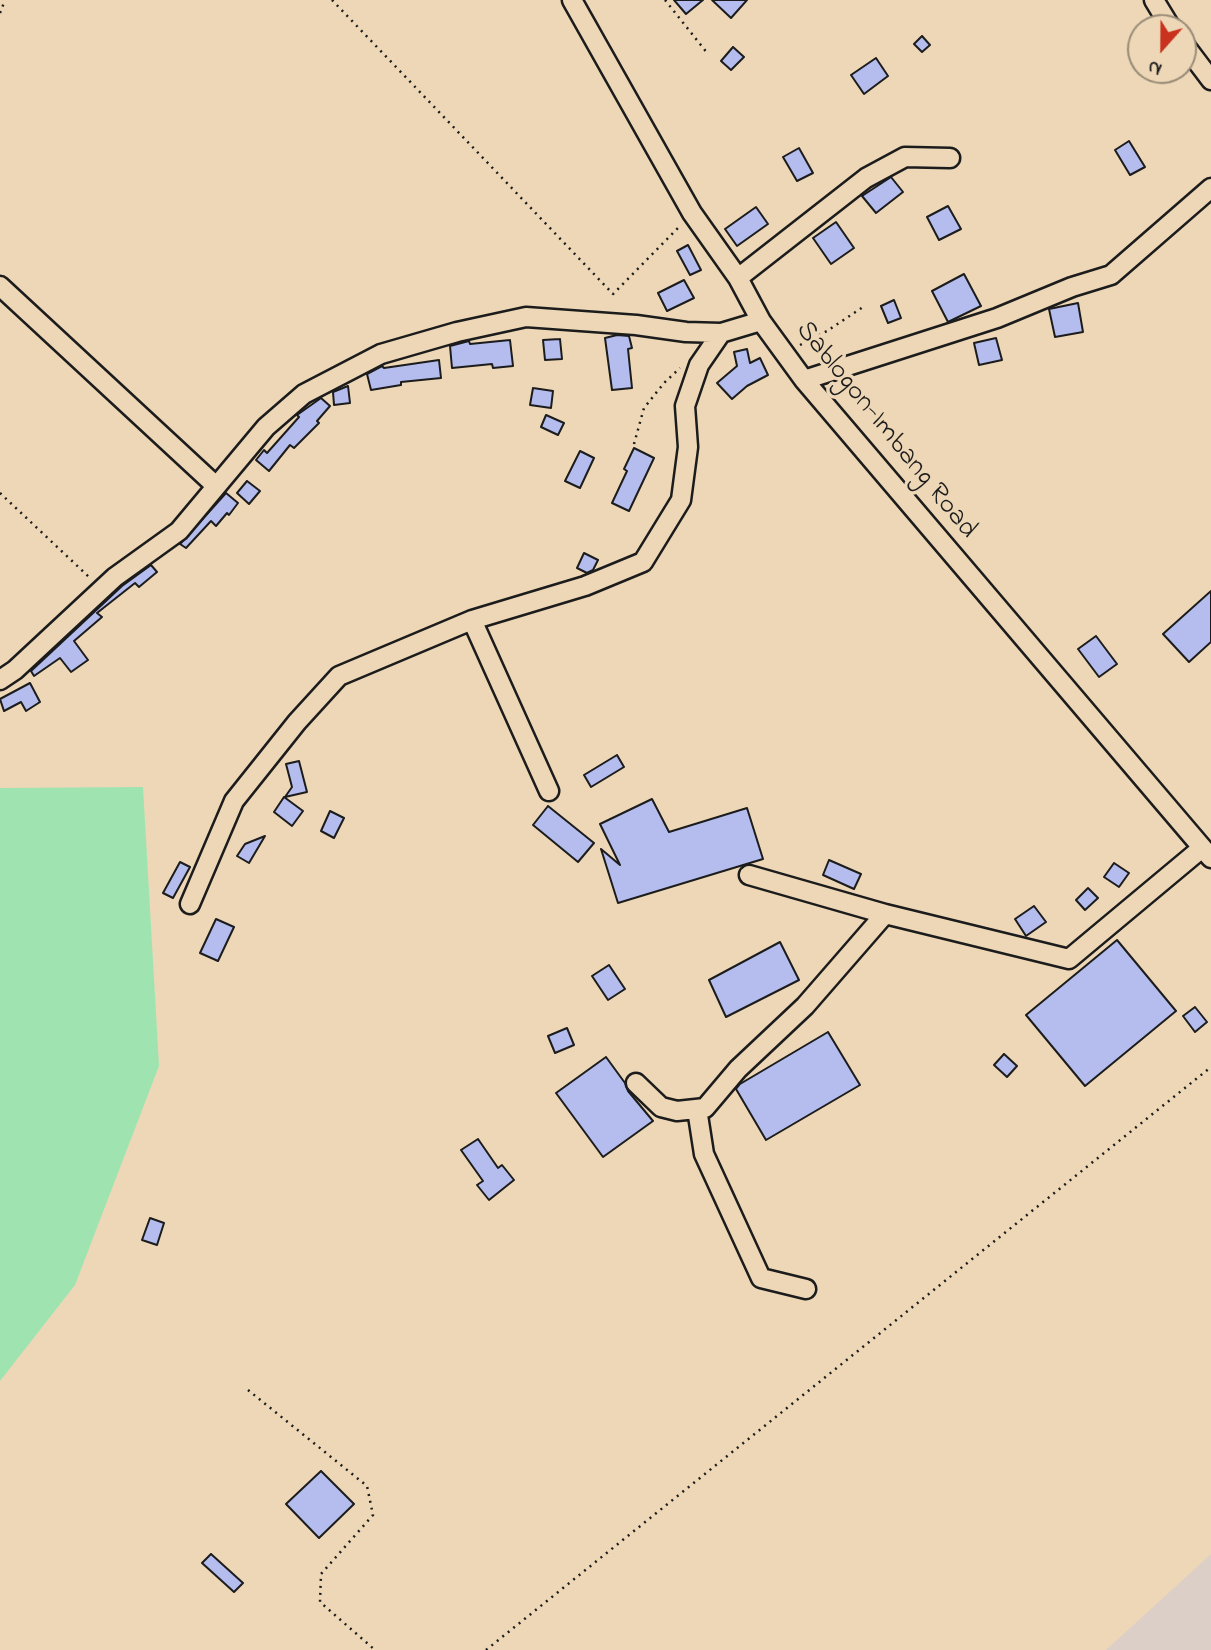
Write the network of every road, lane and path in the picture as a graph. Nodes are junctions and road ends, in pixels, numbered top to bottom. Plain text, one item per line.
1 (5, 0) edge
2 (332, 0) edge
3 (572, 0) edge
4 (665, 0) edge
5 (0, 13) edge
6 (708, 54) dead end
7 (1197, 60) edge
8 (1209, 75) edge
9 (950, 158) dead end
10 (1211, 188) edge
11 (692, 213) junction
12 (738, 278) junction
13 (0, 286) edge
14 (863, 307) dead end
15 (761, 321) junction
16 (721, 333) junction
17 (785, 353) junction
18 (685, 364) dead end
19 (804, 380) junction
20 (634, 444) dead end
21 (216, 486) junction
22 (0, 493) edge
23 (102, 589) junction
24 (472, 620) junction
25 (0, 680) edge
26 (549, 791) dead end
27 (1207, 853) edge
28 (749, 875) dead end
29 (190, 904) dead end
30 (885, 914) junction
31 (1211, 1067) edge
32 (636, 1083) dead end
33 (697, 1109) junction
34 (806, 1289) dead end
35 (248, 1390) dead end
36 (375, 1650) edge
37 (486, 1650) edge

1 - 5 path
2 - 11 path
3 - 11 street, Sablogon-Imbang Road
4 - 6 path
7 - 8 street
9 - 12 street
10 - 19 street
11 - 12 street, Sablogon-Imbang Road
12 - 15 street, Sablogon-Imbang Road
13 - 21 street
14 - 17 path
15 - 16 street
15 - 17 street, Sablogon-Imbang Road
16 - 21 street
16 - 24 street
17 - 19 street, Sablogon-Imbang Road
18 - 20 path
19 - 27 street, Sablogon-Imbang Road
21 - 23 street
22 - 23 path
23 - 25 street
24 - 26 street
24 - 29 street
27 - 30 street
28 - 30 street
30 - 33 street
31 - 37 path
32 - 33 street
33 - 34 street
35 - 36 path

